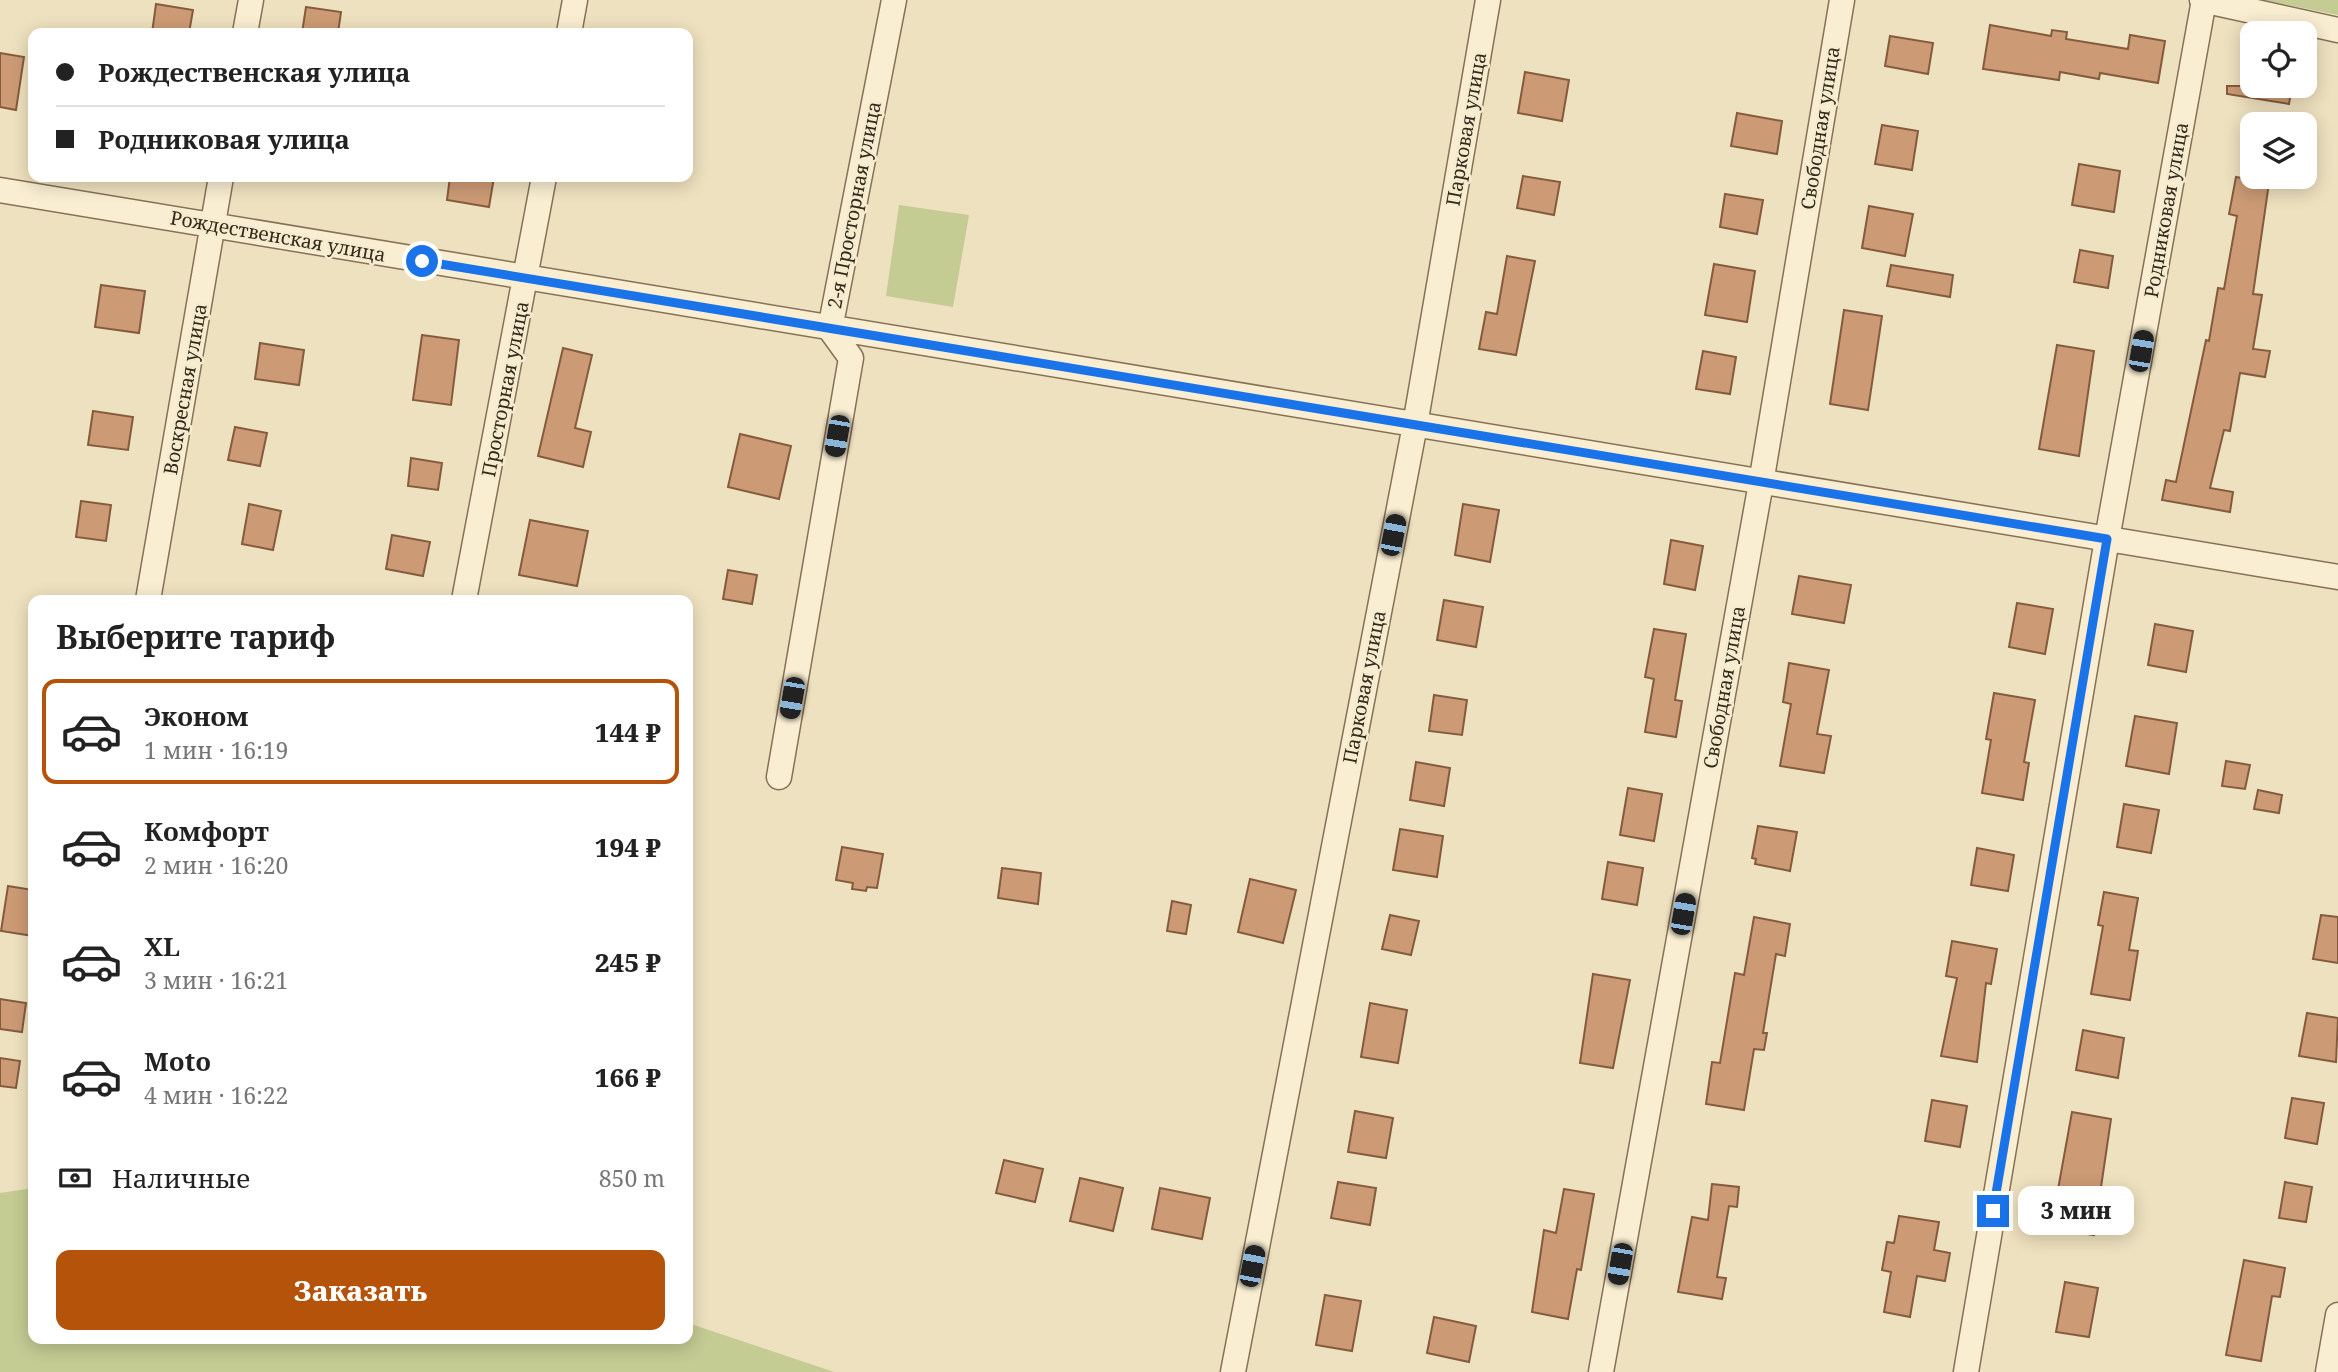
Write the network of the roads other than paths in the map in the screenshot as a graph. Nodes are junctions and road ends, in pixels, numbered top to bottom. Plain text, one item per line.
1 (251, 0) edge
2 (575, 0) edge
3 (894, 0) edge
4 (1488, 0) edge
5 (1842, 0) edge
6 (2203, 0) edge
7 (246, 28) edge
8 (570, 28) edge
9 (2338, 30) edge
10 (220, 182) edge
11 (543, 182) edge
12 (0, 190) edge
13 (213, 225) junction
14 (527, 279) junction
15 (830, 329) junction
16 (1415, 425) junction
17 (1761, 483) junction
18 (2107, 539) junction
19 (2338, 577) edge
20 (149, 595) edge
21 (465, 595) edge
22 (779, 777) dead end
23 (2338, 1315) edge
24 (1233, 1372) edge
25 (1601, 1372) edge
26 (1966, 1372) edge
27 (2328, 1372) edge

1 - 7 street
2 - 8 street
3 - 15 street, 2-я Просторная улица
4 - 16 street, Парковая улица
5 - 17 street, Свободная улица
6 - 9 street
6 - 18 street, Родниковая улица
10 - 13 street, Воскресная улица
11 - 14 street, Просторная улица
12 - 13 street, Рождественская улица
13 - 14 street, Рождественская улица
13 - 20 street, Воскресная улица
14 - 15 street, Рождественская улица
14 - 21 street, Просторная улица
15 - 16 street, Рождественская улица
15 - 22 street, 2-я Просторная улица
16 - 17 street, Рождественская улица
16 - 24 street, Парковая улица
17 - 18 street, Рождественская улица
17 - 25 street, Свободная улица
18 - 19 street, Рождественская улица
18 - 26 street, Родниковая улица
23 - 27 street

